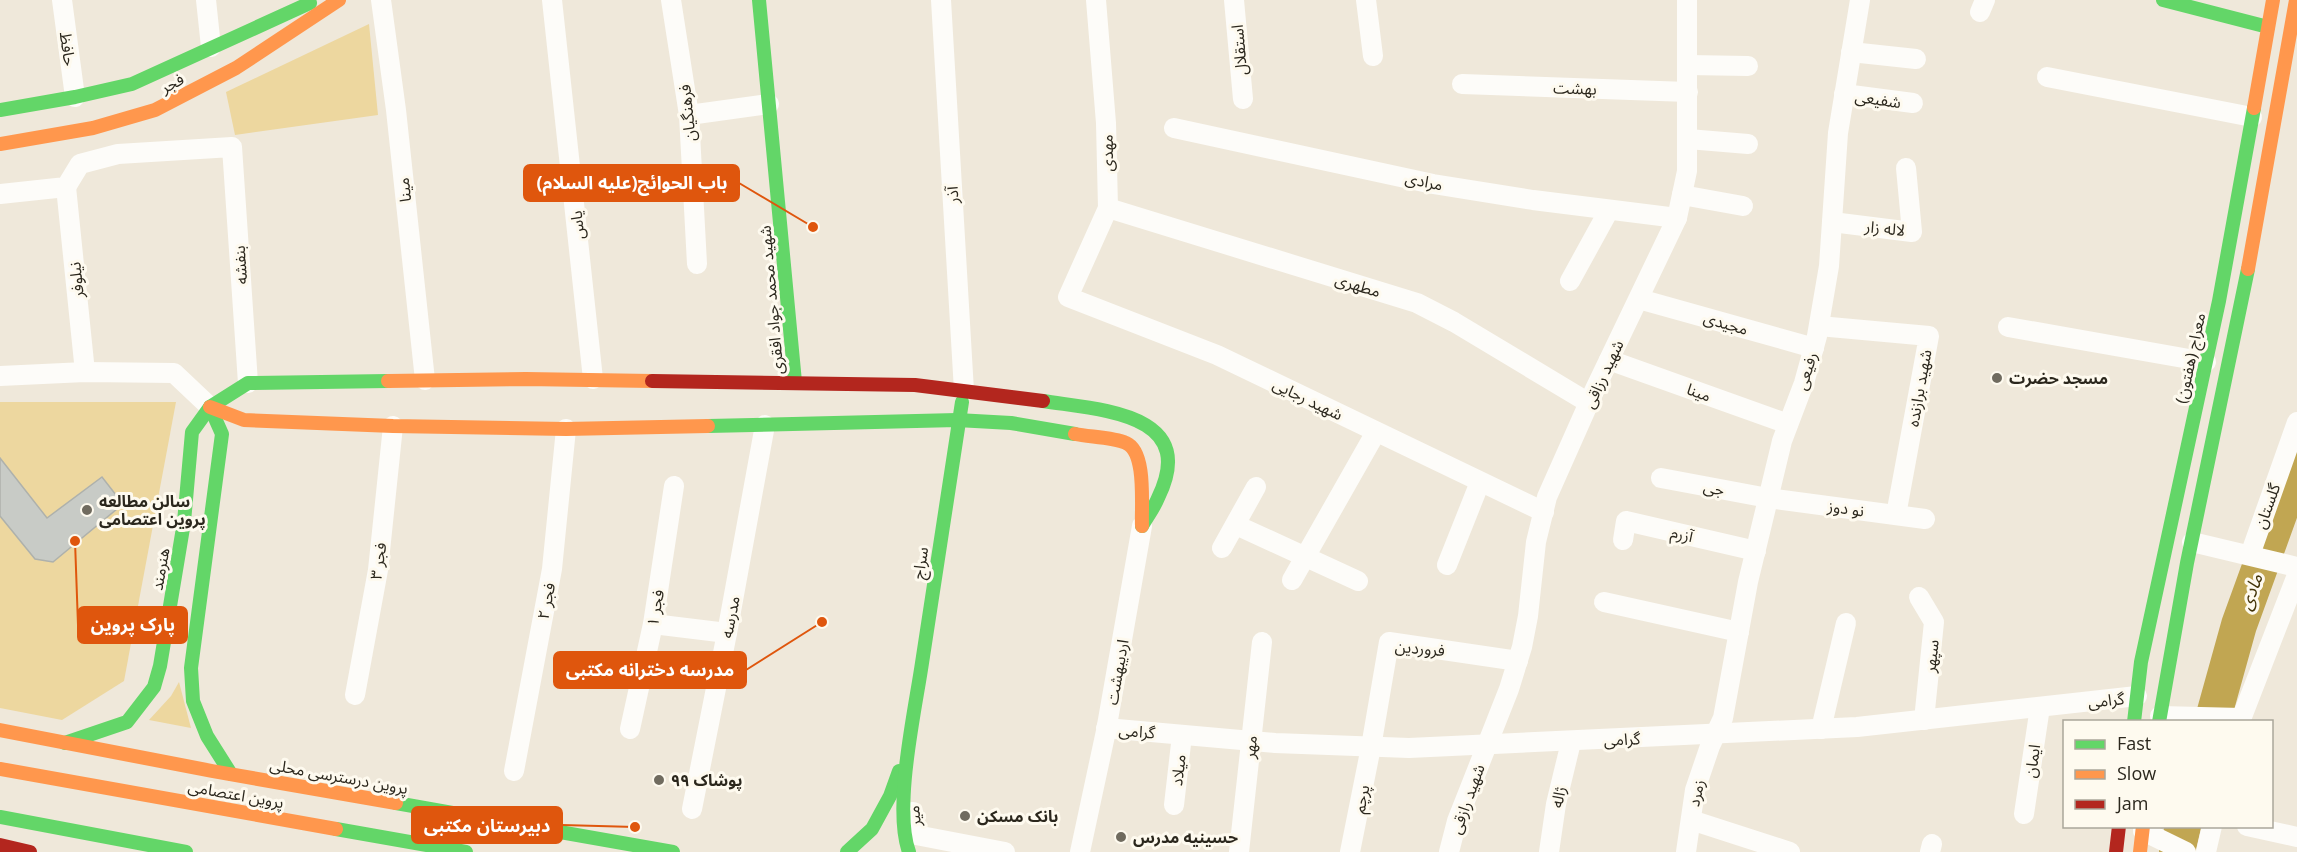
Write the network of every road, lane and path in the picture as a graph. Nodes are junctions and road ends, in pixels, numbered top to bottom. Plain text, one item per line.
1 (62, 0) edge
2 (206, 0) edge
3 (318, 0) edge
4 (339, 0) edge
5 (381, 0) edge
6 (552, 0) edge
7 (671, 0) edge
8 (759, 0) edge
9 (941, 0) edge
10 (1096, 0) edge
11 (1234, 0) edge
12 (1366, 0) edge
13 (1687, 0) edge
14 (1860, 0) edge
15 (2163, 0) edge
16 (2273, 0) edge
17 (2296, 0) edge
18 (2268, 27) junction
19 (211, 47) junction
20 (1851, 52) junction
21 (1373, 56) dead end
22 (1916, 59) dead end
23 (1688, 65) junction
24 (1748, 66) dead end
25 (2047, 77) dead end
26 (1462, 84) dead end
27 (1688, 92) junction
28 (1844, 94) junction
29 (75, 97) junction
30 (1243, 99) dead end
31 (769, 104) junction
32 (1912, 104) dead end
33 (0, 110) edge
34 (689, 115) junction
35 (2252, 117) junction
36 (1174, 128) dead end
37 (1688, 139) junction
38 (0, 144) edge
39 (1748, 144) dead end
40 (1906, 168) dead end
41 (66, 187) junction
42 (0, 194) edge
43 (1682, 195) junction
44 (1743, 206) dead end
45 (1108, 208) junction
46 (1609, 210) junction
47 (1677, 218) junction
48 (1832, 222) junction
49 (697, 264) dead end
50 (1570, 281) dead end
51 (1068, 297) joint
52 (1639, 299) junction
53 (1819, 326) junction
54 (2008, 327) dead end
55 (1814, 348) junction
56 (1609, 360) junction
57 (2206, 362) junction
58 (85, 372) junction
59 (0, 376) edge
60 (425, 380) junction
61 (593, 380) junction
62 (795, 382) junction
63 (248, 383) junction
64 (964, 391) junction
65 (1589, 403) junction
66 (210, 408) junction
67 (957, 420) junction
68 (2297, 422) edge
69 (1788, 424) junction
70 (765, 425) junction
71 (393, 426) junction
72 (566, 429) junction
73 (1376, 432) junction
74 (1661, 478) dead end
75 (1480, 482) junction
76 (674, 486) dead end
77 (1256, 488) dead end
78 (1768, 498) junction
79 (1544, 512) junction
80 (1896, 515) junction
81 (1925, 519) dead end
82 (1236, 525) junction
83 (1142, 526) junction
84 (1623, 540) dead end
85 (2192, 542) junction
86 (1222, 548) dead end
87 (1756, 551) junction
88 (2250, 555) junction
89 (1305, 556) junction
90 (1448, 565) dead end
91 (2297, 567) edge
92 (2297, 575) edge
93 (1292, 580) dead end
94 (1358, 581) dead end
95 (1919, 597) dead end
96 (1604, 602) dead end
97 (1846, 623) dead end
98 (653, 624) junction
99 (1739, 632) junction
100 (727, 633) junction
101 (1262, 642) dead end
102 (1518, 661) junction
103 (176, 667) junction
104 (355, 695) dead end
105 (2137, 696) junction
106 (2040, 707) junction
107 (2159, 719) edge
108 (1924, 720) junction
109 (2134, 720) edge
110 (2240, 720) edge
111 (1106, 728) junction
112 (630, 729) dead end
113 (1821, 729) junction
114 (0, 730) edge
115 (1182, 735) junction
116 (1715, 735) junction
117 (1250, 740) junction
118 (910, 741) junction
119 (65, 742) junction
120 (1571, 742) junction
121 (1486, 746) junction
122 (1371, 747) junction
123 (0, 770) edge
124 (514, 771) dead end
125 (231, 774) junction
126 (906, 779) junction
127 (1174, 805) dead end
128 (692, 808) dead end
129 (2024, 814) dead end
130 (0, 817) edge
131 (1691, 820) junction
132 (2120, 828) edge
133 (2212, 828) edge
134 (2256, 828) edge
135 (2143, 829) edge
136 (2297, 837) edge
137 (0, 845) edge
138 (30, 852) edge
139 (186, 852) edge
140 (466, 852) edge
141 (673, 852) edge
142 (847, 852) edge
143 (909, 852) edge
144 (1005, 852) edge
145 (1080, 852) edge
146 (1239, 852) edge
147 (1350, 852) edge
148 (1449, 852) edge
149 (1549, 852) edge
150 (1686, 852) edge
151 (1790, 852) edge
152 (2116, 852) edge
153 (2140, 852) edge
154 (2187, 852) edge
155 (2206, 852) edge

1 - 29 street, حافظ
2 - 19 street
3 - 19 street, فجر
4 - 38 street, فجر
5 - 60 street, مینا
6 - 61 street, یاس
7 - 34 street, فرهنگیان
8 - 31 street, شهید محمد جواد افقری
9 - 64 street, آذر
10 - 45 street, مهدی
11 - 30 street, استقلال
12 - 21 street
13 - 23 street, شهید رزاقی
14 - 20 street, رفیعی
15 - 18 street
16 - 18 street, معراج (هفتون)
17 - 85 street
18 - 35 street, معراج (هفتون)
19 - 29 street, فجر
20 - 22 street
20 - 28 street, رفیعی
23 - 24 street
23 - 27 street, شهید رزاقی
25 - 35 street
26 - 27 street, بهشت
27 - 37 street, شهید رزاقی
28 - 32 street, شفیعی
28 - 48 street, رفیعی
29 - 33 street, فجر
31 - 34 street
31 - 62 street, شهید محمد جواد افقری
34 - 49 street, فرهنگیان
35 - 57 street, معراج (هفتون)
36 - 46 street, مرادی
37 - 39 street
37 - 43 street, شهید رزاقی
40 - 48 street, لاله زار
41 - 42 street
41 - 58 street, نیلوفر
41 - 63 street, بنفشه
43 - 44 street
43 - 47 street, شهید رزاقی
45 - 51 street, مهدی
45 - 65 street, مطهری
46 - 47 street, مرادی
46 - 50 street
47 - 52 street, شهید رزاقی
48 - 53 street, رفیعی
51 - 73 street, شهید رجایی
52 - 55 street, مجیدی
52 - 56 street, شهید رزاقی
53 - 55 street, رفیعی
53 - 80 street, شهید برازنده
54 - 57 street
55 - 69 street, رفیعی
56 - 65 street, شهید رزاقی
56 - 69 street, مینا
57 - 105 street, معراج (هفتون)
58 - 59 street
58 - 66 street
60 - 61 street
60 - 63 street
61 - 62 street
62 - 64 street
63 - 66 street
64 - 67 street, سراج
64 - 83 street
65 - 79 street, شهید رزاقی
66 - 71 street
66 - 103 street, هنرمند
66 - 103 street, هنرمند
67 - 70 street
67 - 83 street
67 - 118 street, سراج
68 - 88 street, گلستان
69 - 78 street, رفیعی
70 - 72 street
70 - 100 street, مدرسه
71 - 72 street
71 - 104 street, فجر ۳
72 - 124 street, فجر ۲
73 - 75 street, شهید رجایی
73 - 89 street
74 - 78 street, جی
75 - 79 street, شهید رجایی
75 - 90 street
76 - 98 street, فجر ۱
77 - 82 street
78 - 80 street, نو دوز
78 - 87 street, رفیعی
79 - 102 street, شهید رزاقی
80 - 81 street, نو دوز
82 - 86 street
82 - 89 street
83 - 111 street, اردیبهشت
84 - 87 street, آزرم
85 - 88 street
85 - 107 street
87 - 99 street, رفیعی
88 - 91 street
89 - 93 street
89 - 94 street
92 - 110 street
95 - 108 street, سپهر
96 - 99 street
97 - 113 street
98 - 100 street
98 - 112 street, فجر ۱
99 - 116 street, رفیعی
100 - 128 street, مدرسه
101 - 117 street, مهر
102 - 121 street, شهید رزاقی
102 - 122 street, فروردین
103 - 119 street, هنرمند
103 - 125 street, هنرمند
105 - 106 street, گرامی
105 - 109 street, معراج (هفتون)
106 - 108 street, گرامی
106 - 129 street, ایمان
107 - 110 street
108 - 113 street, گرامی
111 - 115 street, گرامی
111 - 145 street, اردیبهشت
113 - 116 street, گرامی
114 - 119 street, پروین درسترسی محلی
115 - 117 street, گرامی
115 - 127 street, میلاد
116 - 120 street, گرامی
116 - 131 street, زمرد
117 - 122 street, گرامی
117 - 146 street, مهر
118 - 126 street, سراج
118 - 142 street, سراج
119 - 125 street, پروین درسترسی محلی
120 - 121 street, گرامی
120 - 149 street, ژاله
121 - 122 street, گرامی
121 - 148 street, شهید رازقی
122 - 147 street, پرچم
123 - 140 street, پروین اعتصامی
125 - 141 street, پروین درسترسی محلی
126 - 143 street, سراج
126 - 144 street, میر
130 - 139 street
131 - 150 street, زمرد
131 - 151 street
132 - 152 street
133 - 155 street
134 - 136 street
135 - 153 street
135 - 154 street
137 - 138 street

